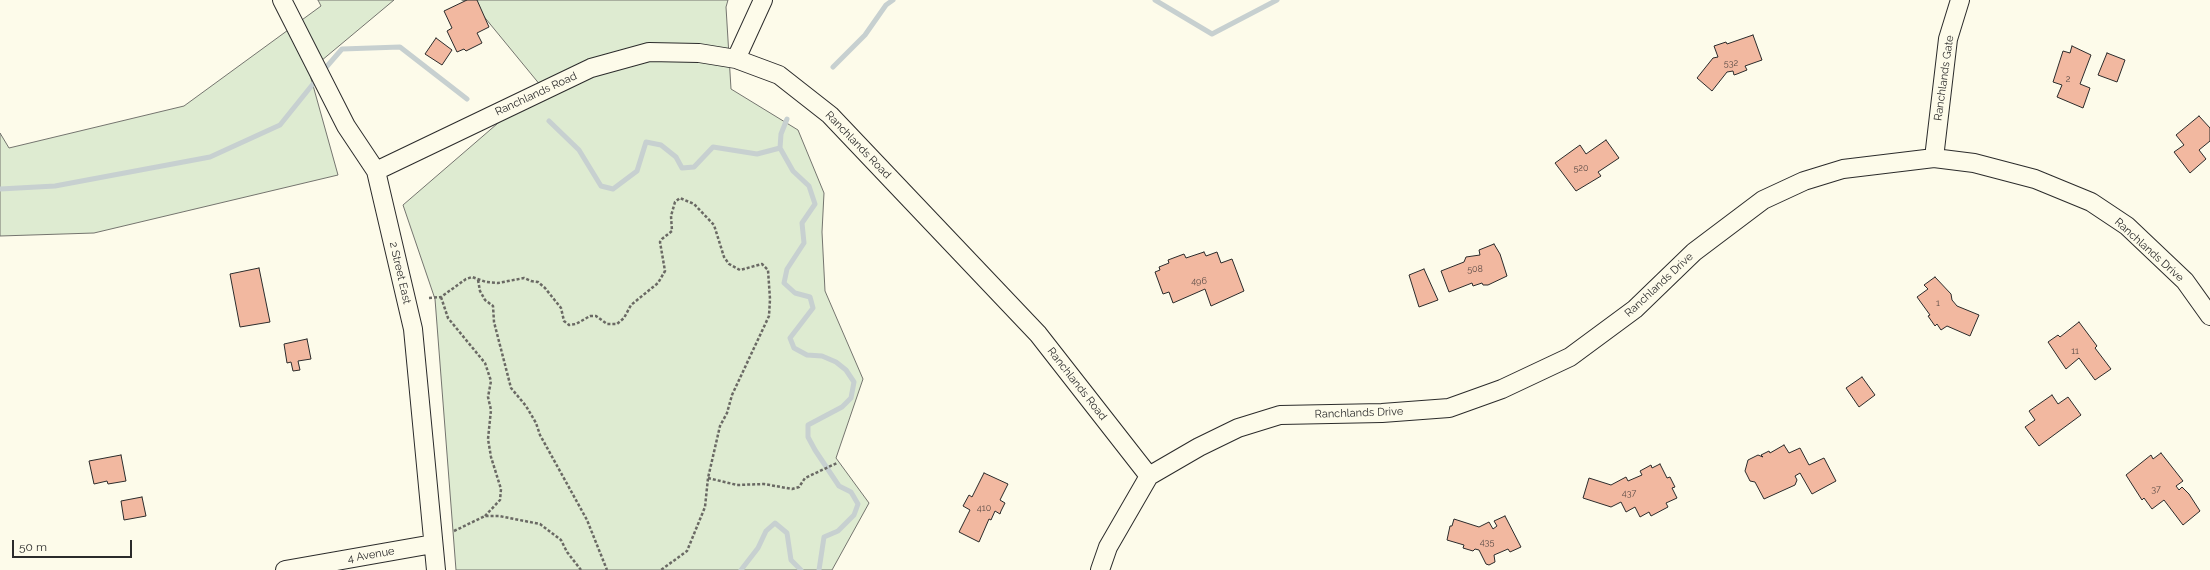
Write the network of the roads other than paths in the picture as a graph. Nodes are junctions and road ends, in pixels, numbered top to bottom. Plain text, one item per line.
1 (282, 0) edge
2 (763, 0) edge
3 (1960, 0) edge
4 (736, 59) junction
5 (1934, 158) junction
6 (376, 171) junction
7 (2210, 316) edge
8 (1149, 476) junction
9 (433, 544) junction
10 (285, 570) edge
11 (436, 570) edge
12 (1100, 570) edge

1 - 6 street, 2 Street East
2 - 4 street
3 - 5 street, Ranchlands Gate
4 - 6 street, Ranchlands Road
4 - 8 street, Ranchlands Road
5 - 7 street, Ranchlands Drive
5 - 8 street, Ranchlands Drive
6 - 9 street, 2 Street East
8 - 12 street
9 - 10 street, 4 Avenue
9 - 11 street, 2 Street East

